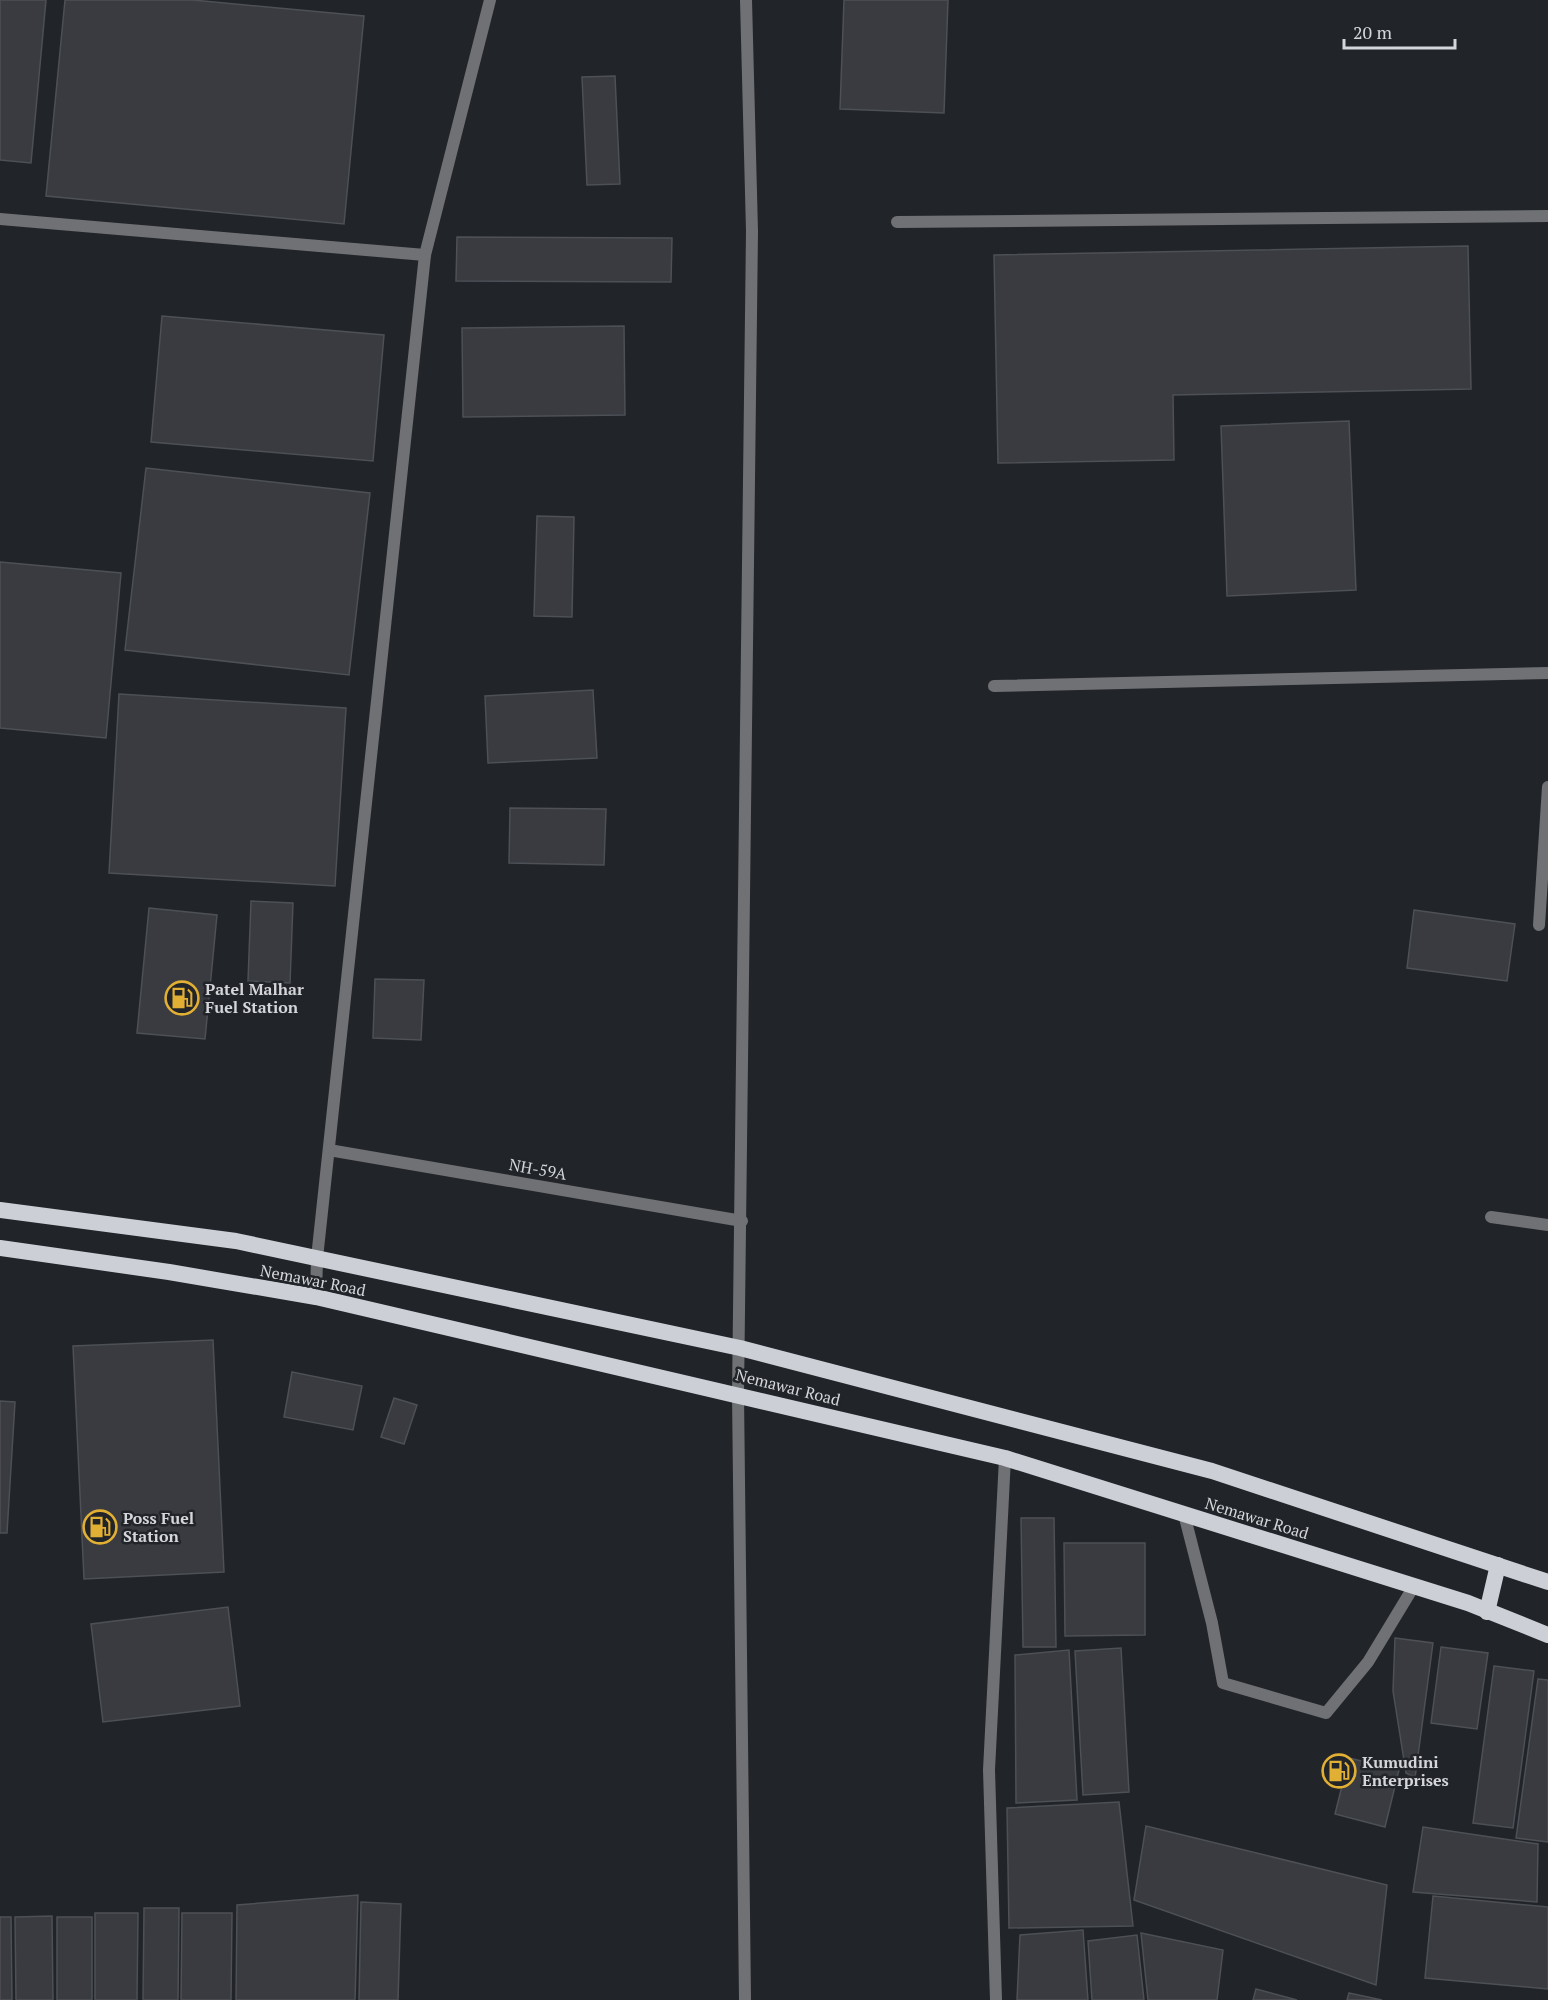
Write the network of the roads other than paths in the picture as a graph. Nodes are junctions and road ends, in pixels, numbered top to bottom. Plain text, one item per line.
1 (490, 0) edge
2 (746, 0) edge
3 (1548, 216) edge
4 (0, 219) edge
5 (897, 222) dead end
6 (425, 255) junction
7 (1548, 672) edge
8 (994, 686) dead end
9 (1548, 787) edge
10 (1539, 925) dead end
11 (329, 1150) junction
12 (0, 1210) edge
13 (1491, 1217) dead end
14 (742, 1221) junction
15 (1548, 1225) edge
16 (0, 1248) edge
17 (318, 1258) junction
18 (316, 1297) junction
19 (740, 1348) junction
20 (738, 1394) junction
21 (1005, 1458) junction
22 (1184, 1514) junction
23 (1498, 1565) junction
24 (1548, 1582) edge
25 (1414, 1587) junction
26 (1488, 1612) junction
27 (1548, 1635) edge
28 (745, 2000) edge
29 (996, 2000) edge

1 - 6 street
2 - 14 street
3 - 5 street
4 - 6 street
6 - 11 street
7 - 8 street
9 - 10 street
11 - 14 street, NH-59A
11 - 17 street
12 - 17 highway, Nemawar Road
13 - 15 street
14 - 19 street
16 - 18 highway, Nemawar Road
17 - 18 street
17 - 19 highway, Nemawar Road
18 - 20 highway, Nemawar Road
19 - 20 street
19 - 23 highway, Nemawar Road
20 - 21 highway, Nemawar Road
20 - 28 street
21 - 22 highway, Nemawar Road
21 - 29 street
22 - 25 highway, Nemawar Road
22 - 25 street
23 - 24 highway, Nemawar Road
23 - 26 highway
25 - 26 highway, Nemawar Road
26 - 27 highway, Nemawar Road

